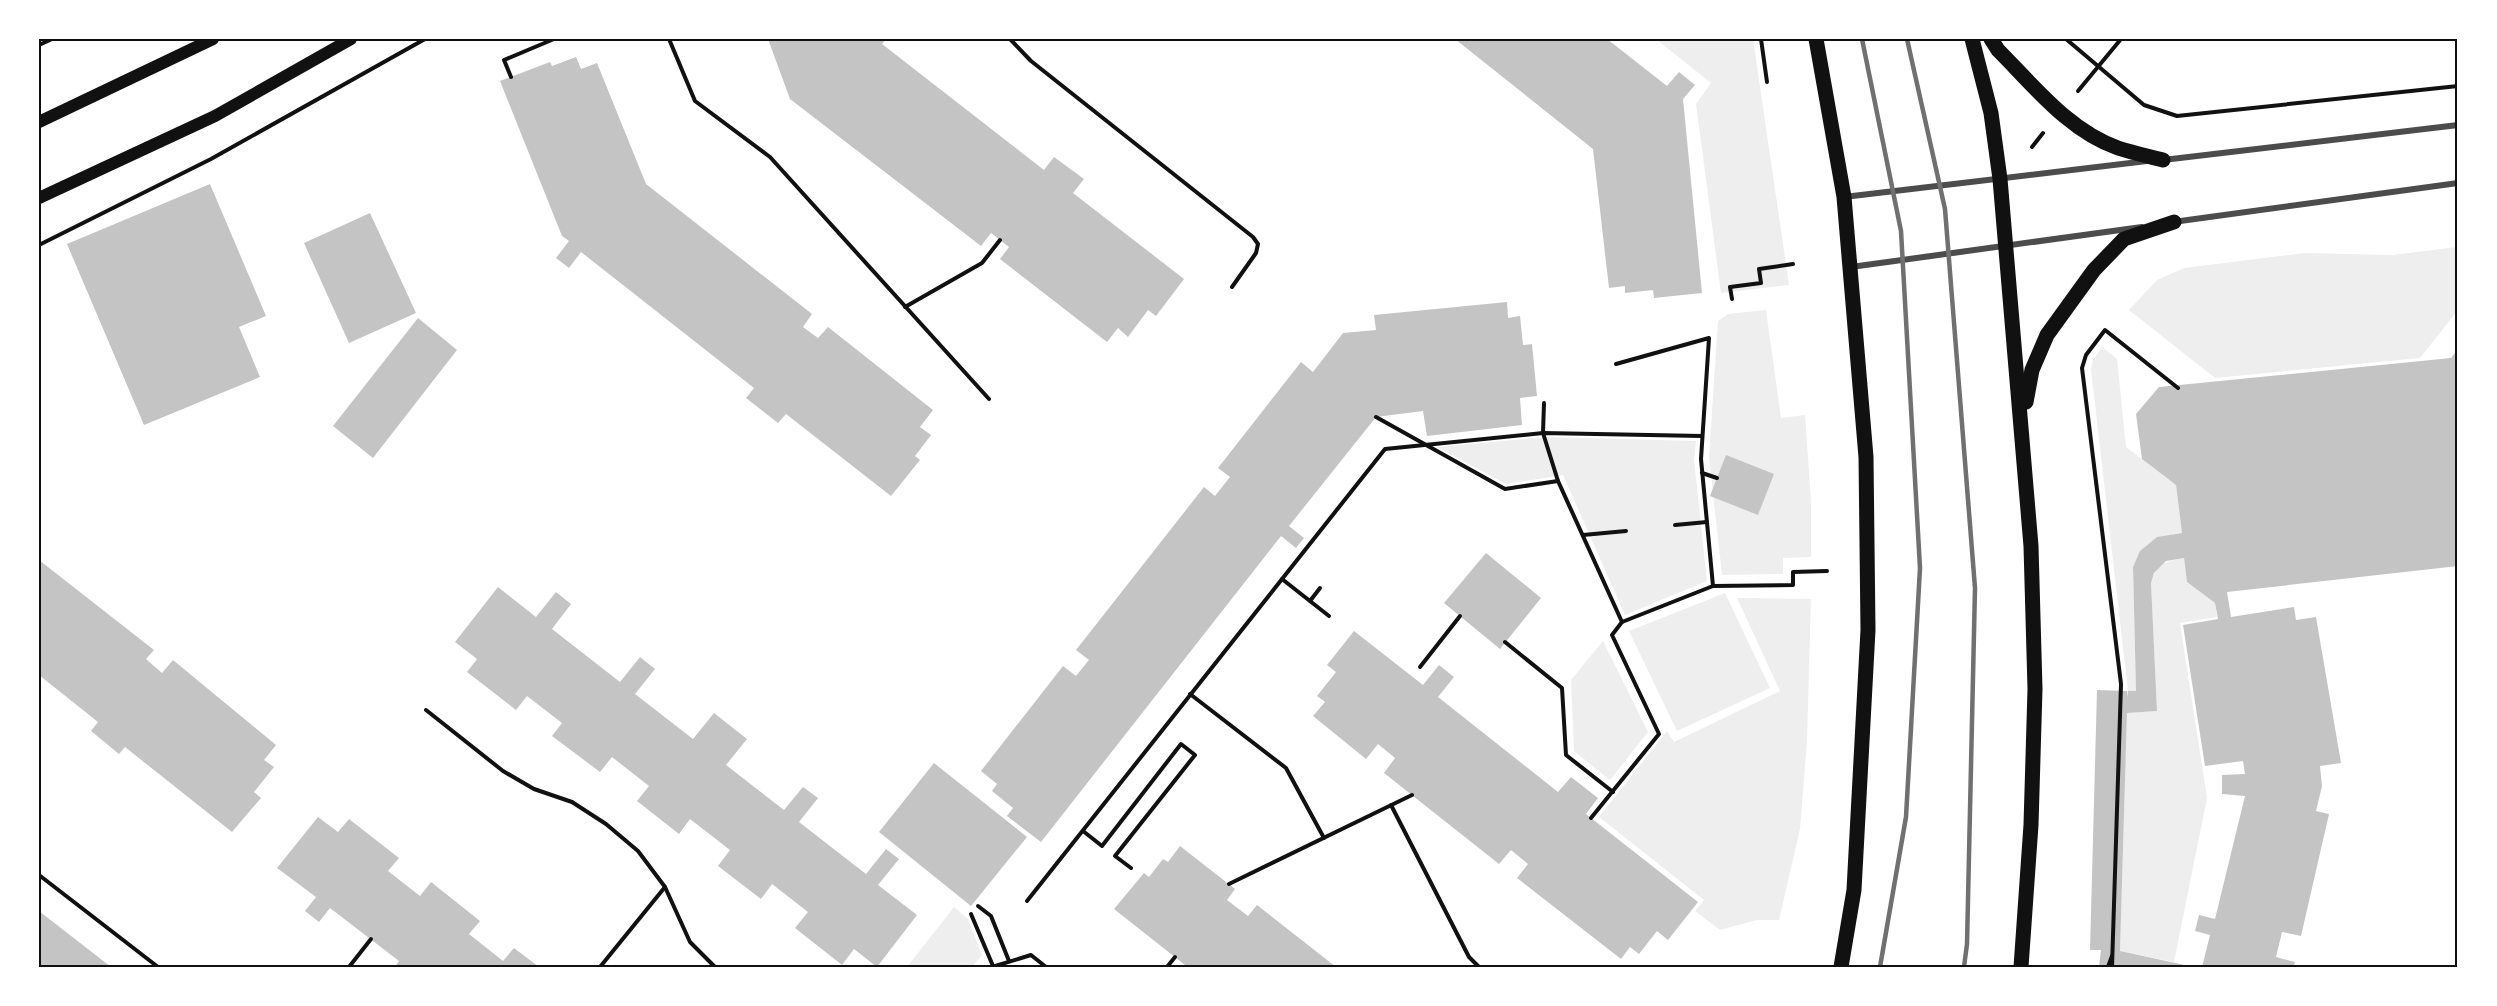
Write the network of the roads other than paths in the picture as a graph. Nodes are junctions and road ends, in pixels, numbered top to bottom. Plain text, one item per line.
1 (213, 39) edge
2 (351, 39) edge
3 (1816, 39) edge
4 (1972, 39) edge
5 (1991, 39) edge
6 (39, 122) edge
7 (2458, 124) edge
8 (2163, 160) junction
9 (2000, 179) junction
10 (2458, 183) edge
11 (1844, 197) junction
12 (39, 198) edge
13 (2174, 222) junction
14 (2007, 245) junction
15 (1851, 267) junction
16 (2023, 422) junction
17 (1841, 967) edge
18 (2021, 967) edge

1 - 6 main road
2 - 12 main road
3 - 11 main road
4 - 9 main road
5 - 8 main road
7 - 8 street
8 - 9 street
9 - 11 street
9 - 14 main road
10 - 13 street
11 - 15 main road
13 - 14 street
13 - 16 main road
14 - 15 street
14 - 16 main road
15 - 17 main road
16 - 18 main road

